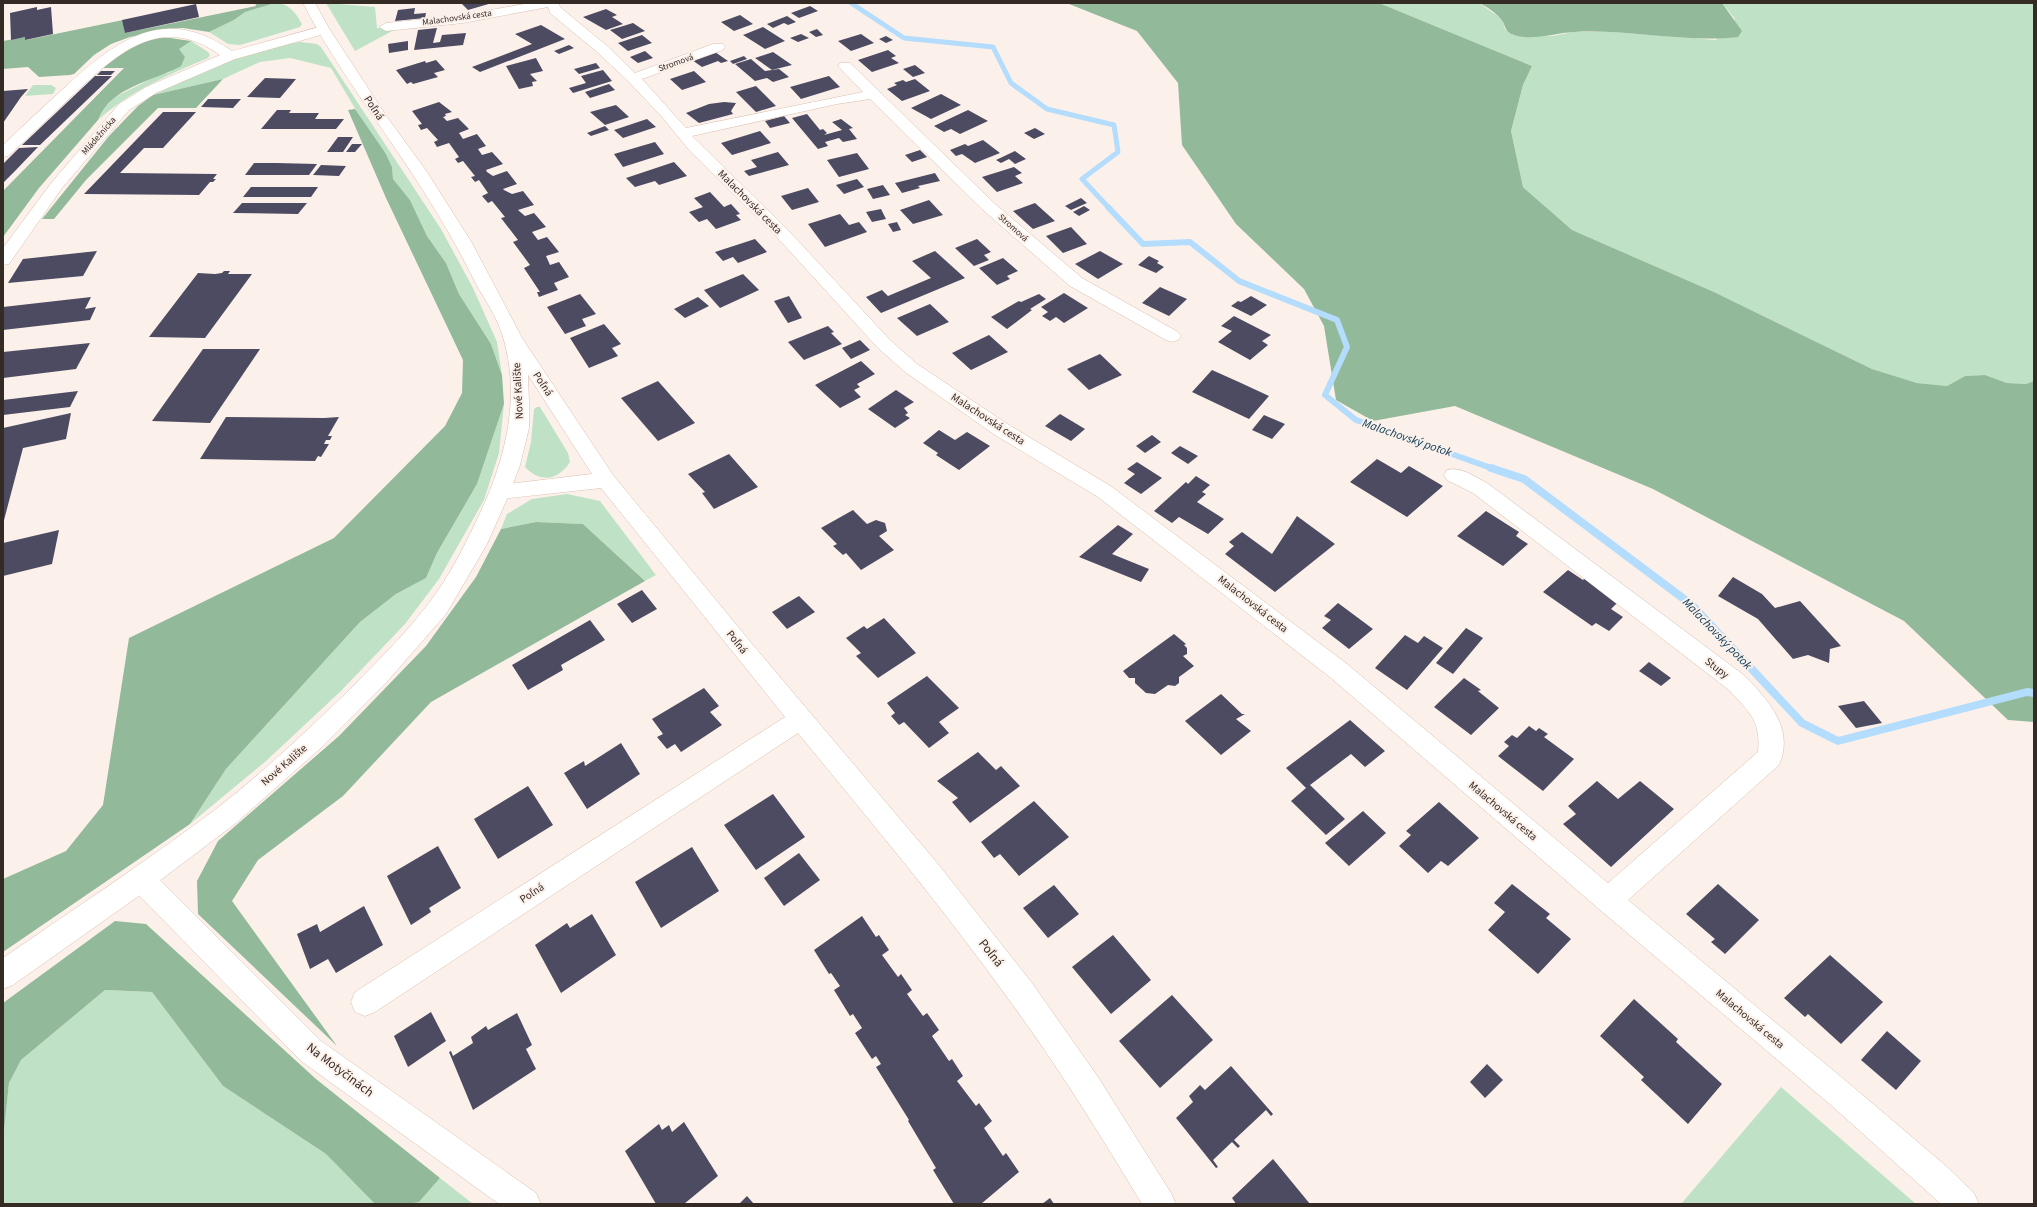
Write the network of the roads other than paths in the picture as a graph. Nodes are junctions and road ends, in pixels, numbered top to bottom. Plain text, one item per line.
1 (309, 3) edge
2 (551, 3) edge
3 (386, 27) dead end
4 (323, 30) junction
5 (718, 47) dead end
6 (230, 56) junction
7 (845, 66) dead end
8 (633, 78) junction
9 (874, 94) junction
10 (684, 133) junction
11 (3, 153) edge
12 (3, 260) edge
13 (512, 336) junction
14 (1172, 336) dead end
15 (1454, 475) dead end
16 (606, 480) junction
17 (500, 492) junction
18 (800, 719) junction
19 (141, 879) junction
20 (1608, 900) junction
21 (3, 975) edge
22 (365, 1002) dead end
23 (525, 1204) edge
24 (1160, 1204) edge
25 (1963, 1204) edge

1 - 4 street, Poľná
2 - 3 street, Malachovská cesta
2 - 8 street, Malachovská cesta
4 - 6 street, Mládežnícka
4 - 13 street, Poľná
5 - 8 street, Stromová
6 - 11 street
6 - 12 street, Mládežnícka
7 - 9 street, Stromová
8 - 10 street, Malachovská cesta
9 - 10 street
9 - 14 street, Stromová
10 - 20 street, Malachovská cesta
13 - 16 street, Poľná
13 - 17 street, Nové Kalište
15 - 20 street, Stupy
16 - 17 street
16 - 18 street, Poľná
17 - 19 street, Nové Kalište
18 - 22 street, Poľná
18 - 24 street, Poľná
19 - 21 street, Nové Kalište
19 - 23 street, Na Motyčinách
20 - 25 street, Malachovská cesta

